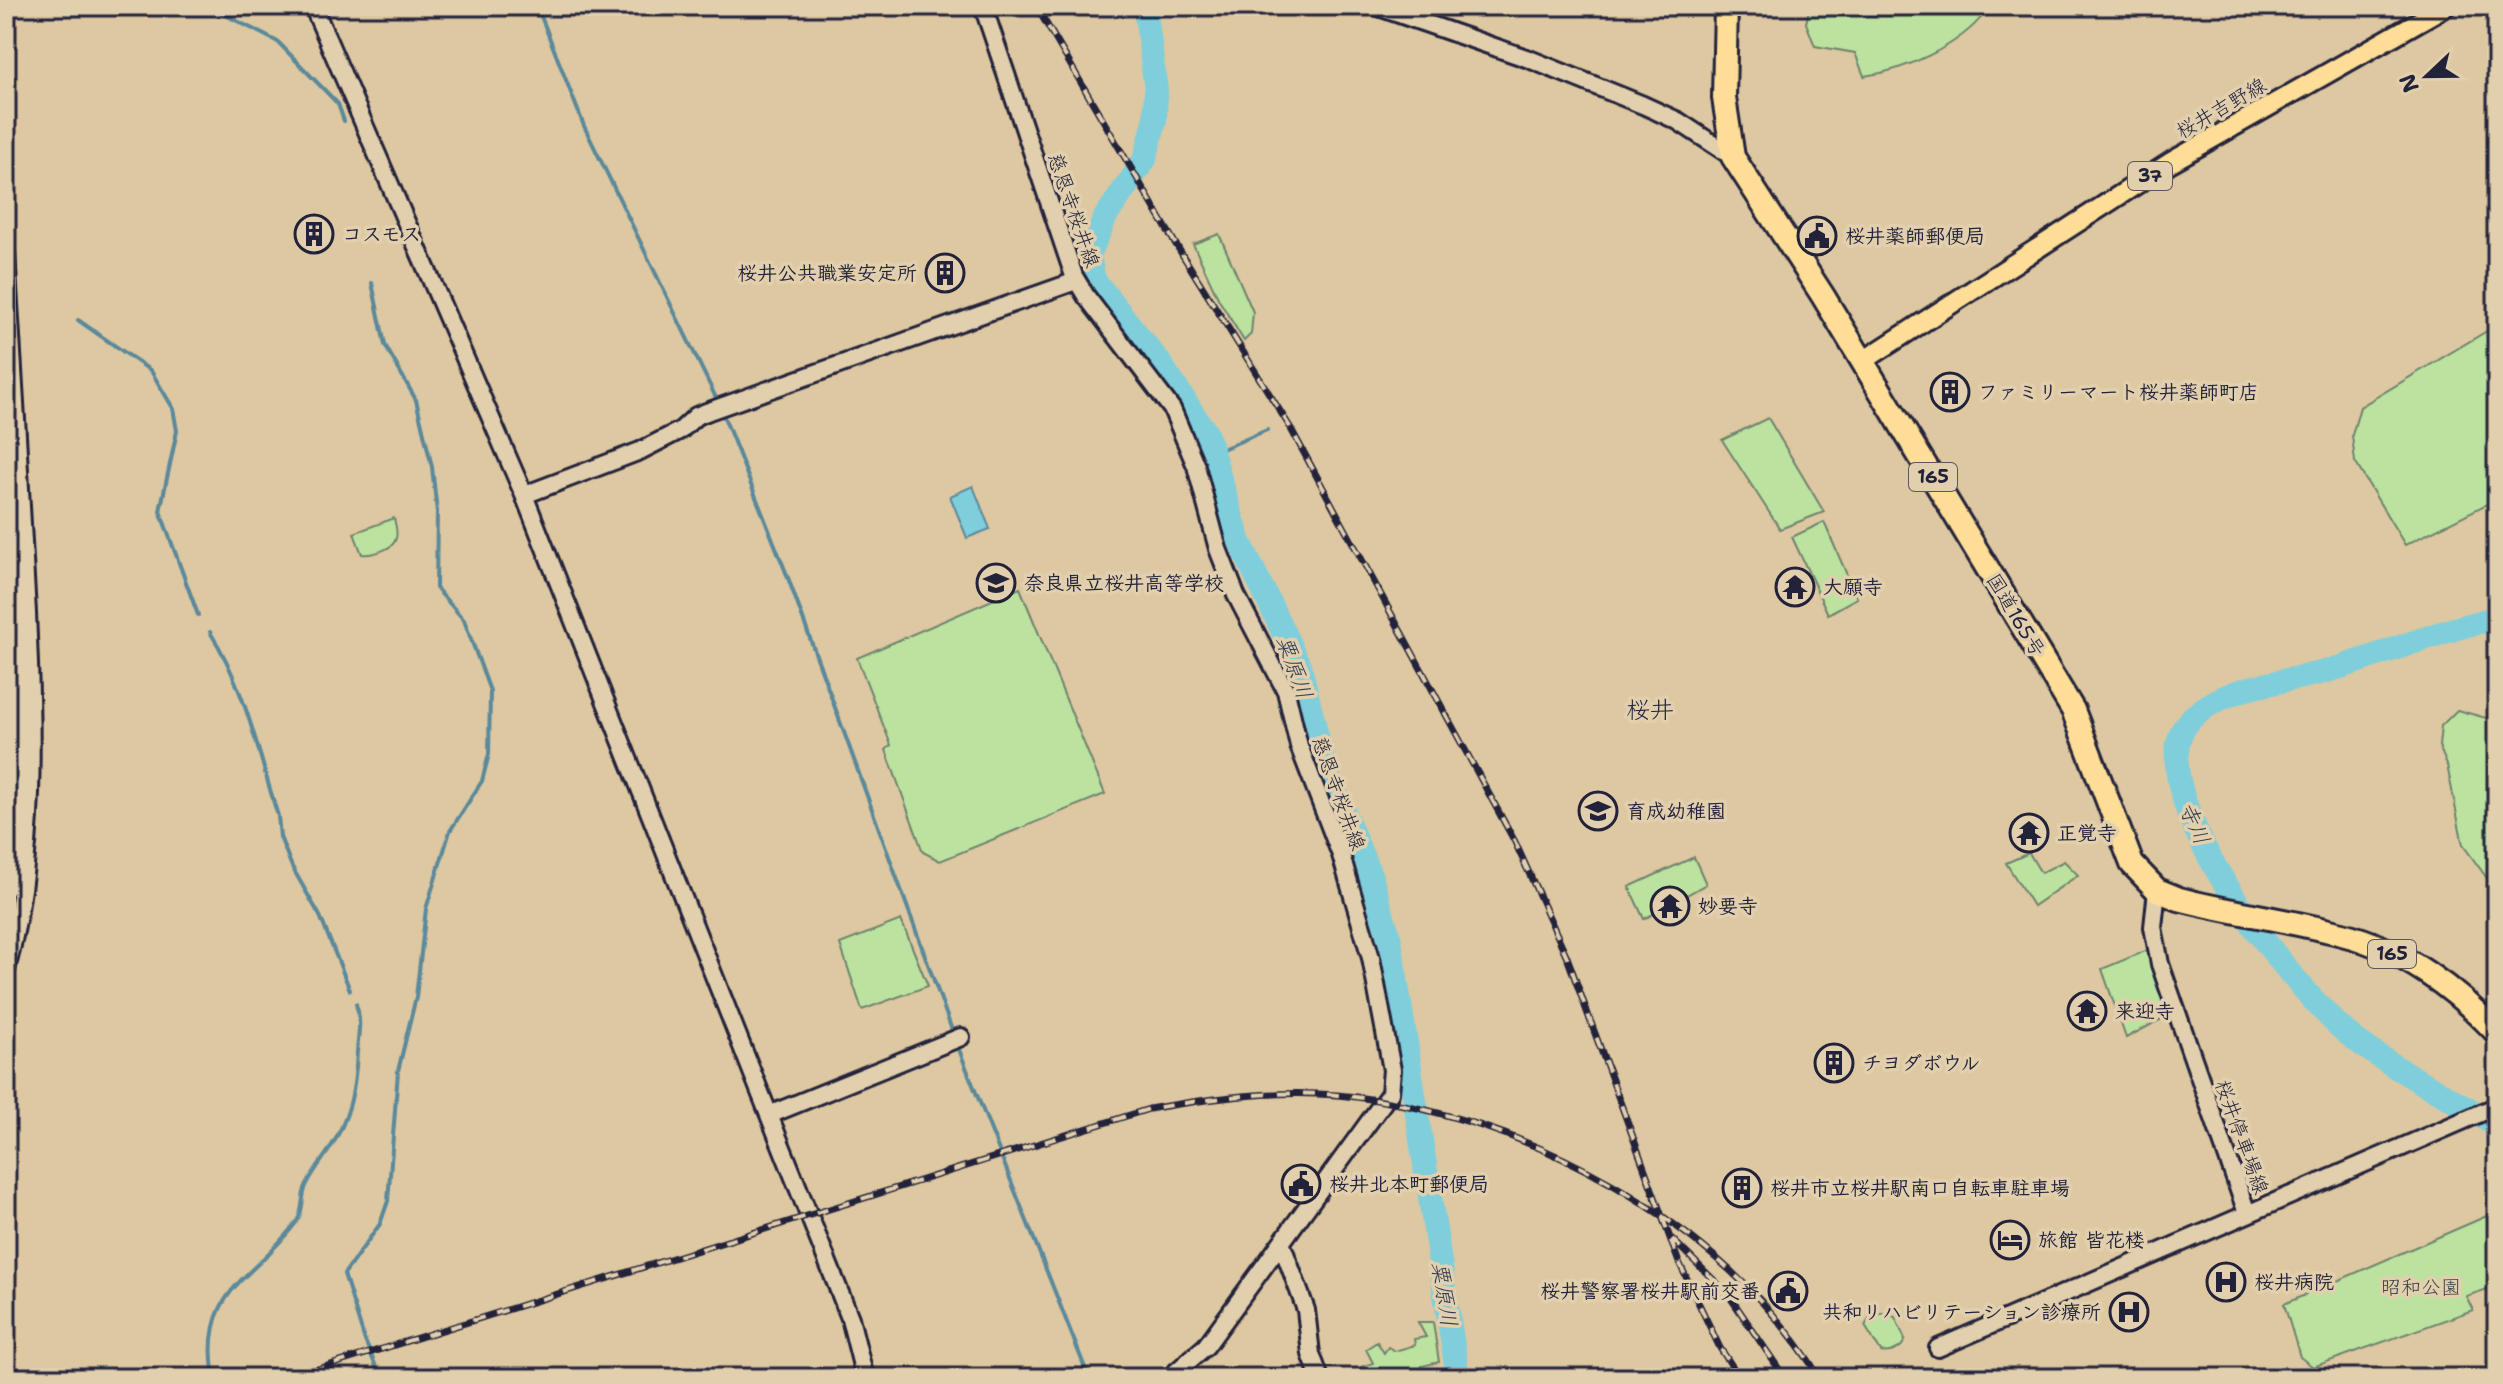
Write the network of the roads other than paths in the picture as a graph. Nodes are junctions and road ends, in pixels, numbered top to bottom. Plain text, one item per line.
1 (313, 6) edge
2 (983, 6) edge
3 (1376, 6) edge
4 (1726, 6) edge
5 (2446, 6) edge
6 (1733, 157) junction
7 (6, 254) edge
8 (1076, 281) junction
9 (1863, 361) junction
10 (524, 495) junction
11 (6, 511) edge
12 (21, 654) junction
13 (6, 889) edge
14 (2157, 890) junction
15 (6, 970) edge
16 (2497, 1033) edge
17 (955, 1039) dead end
18 (2493, 1108) edge
19 (769, 1115) junction
20 (2247, 1213) junction
21 (1282, 1245) junction
22 (1938, 1348) dead end
23 (865, 1378) edge
24 (1169, 1378) edge
25 (1320, 1378) edge

1 - 10 main road
2 - 8 main road, 慈恩寺桜井線
3 - 6 main road
4 - 6 highway, 国道165号 / 165
5 - 9 main road, 桜井吉野線 / 37
6 - 9 highway, 国道165号 / 165
7 - 12 main road
8 - 10 main road
8 - 21 main road, 慈恩寺桜井線
9 - 14 highway, 国道165号 / 165
10 - 19 main road
11 - 12 main road
12 - 13 main road
12 - 15 main road
14 - 16 highway, 165
14 - 20 main road, 桜井停車場線
17 - 19 main road
18 - 20 main road
19 - 23 main road
20 - 22 main road, 桜井停車場線
21 - 24 main road, 慈恩寺桜井線
21 - 25 main road

